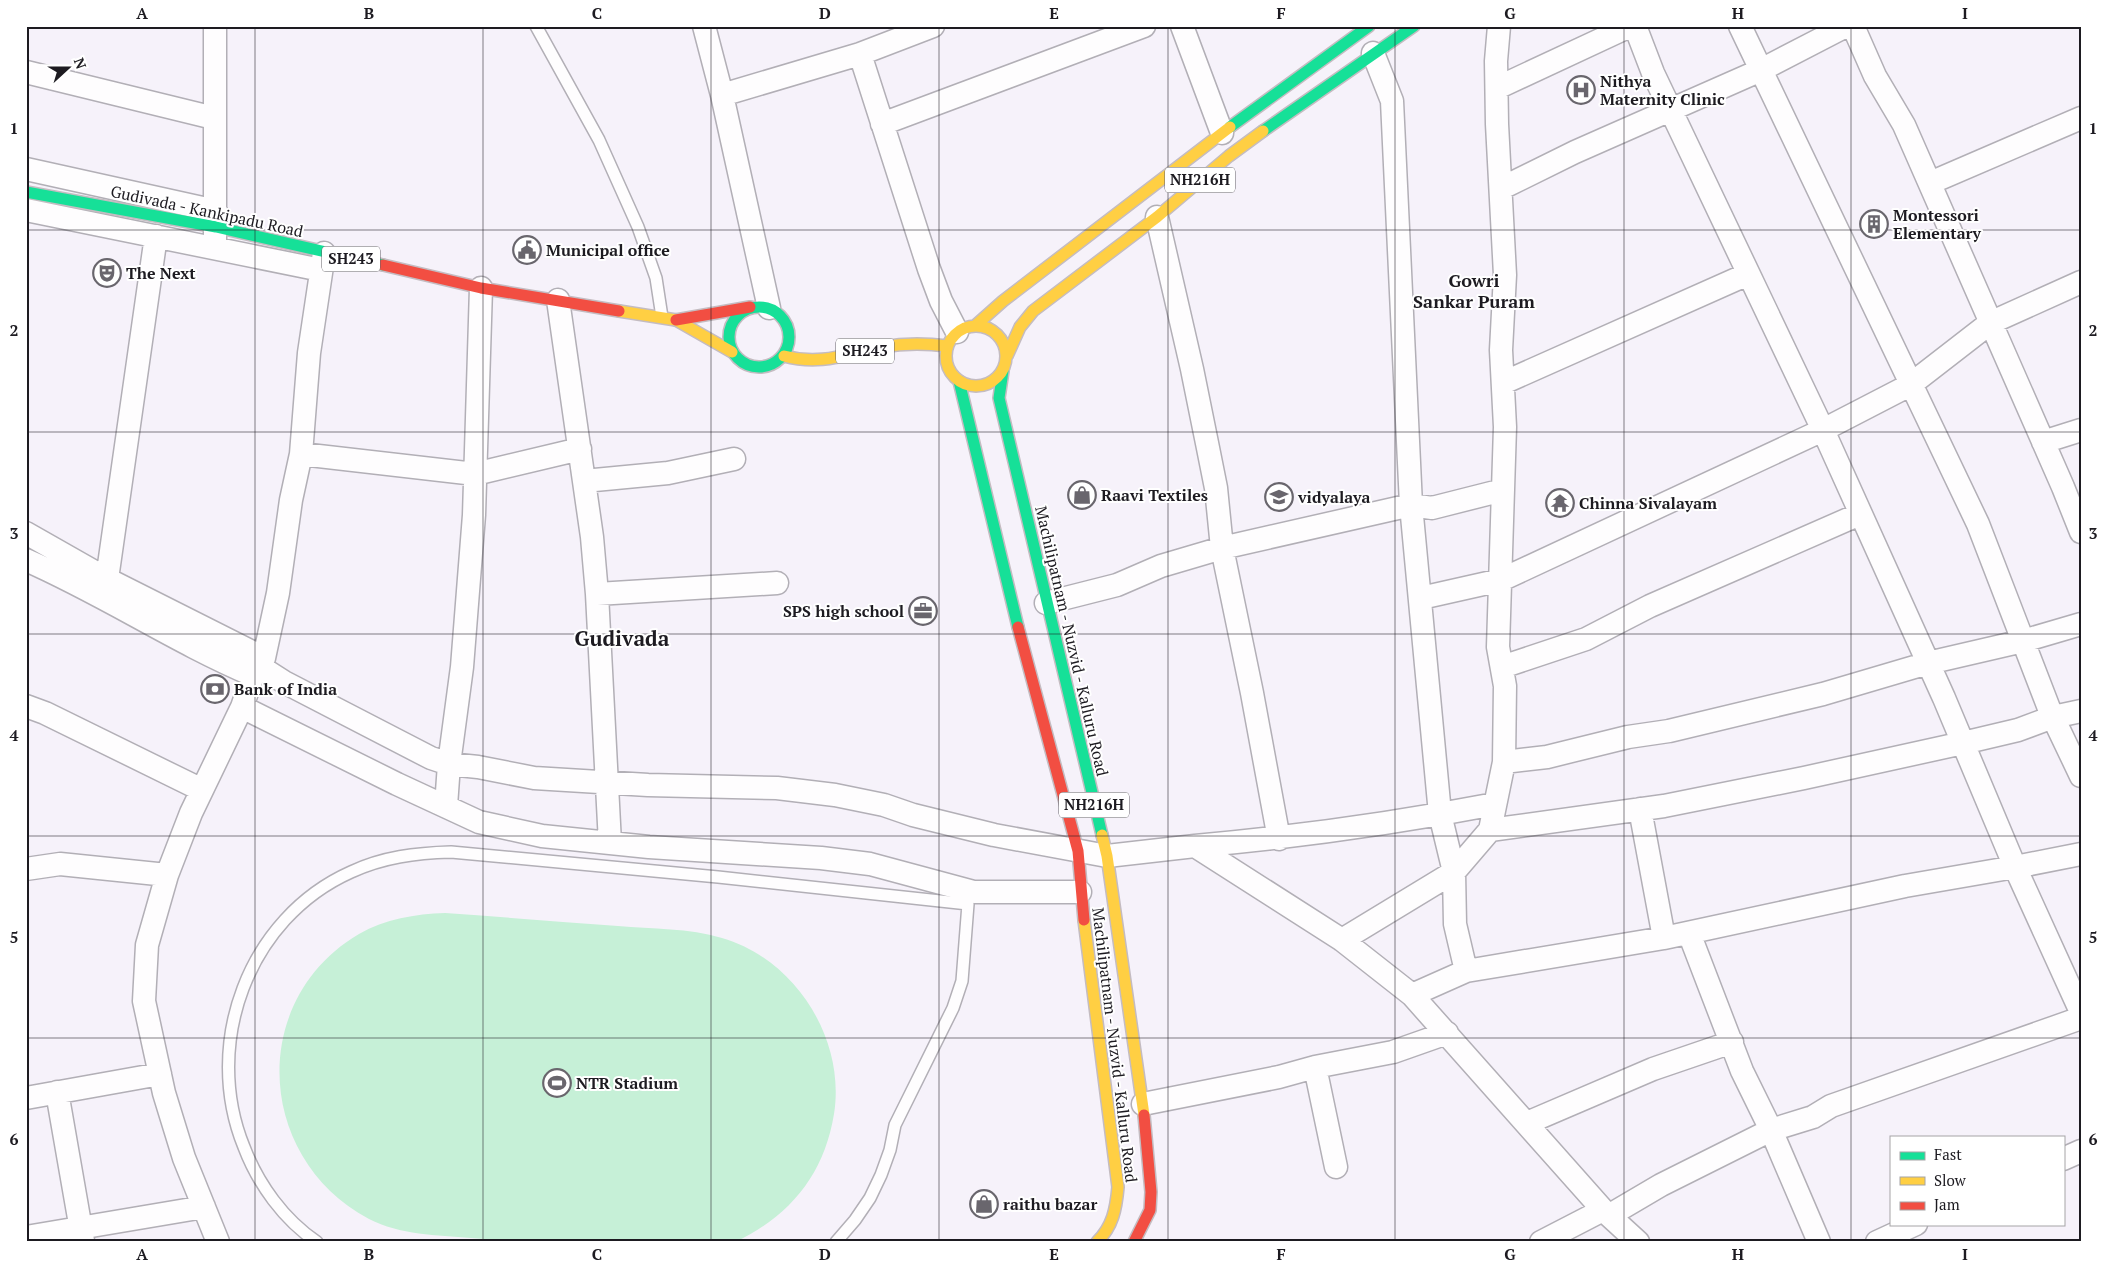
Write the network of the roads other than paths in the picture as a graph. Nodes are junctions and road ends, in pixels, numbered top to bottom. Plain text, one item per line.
1 (215, 26) edge
2 (536, 26) edge
3 (704, 26) edge
4 (933, 26) edge
5 (1144, 26) edge
6 (1182, 26) edge
7 (1369, 26) edge
8 (1414, 26) edge
9 (1499, 26) edge
10 (1630, 26) edge
11 (1635, 26) edge
12 (1740, 26) edge
13 (1846, 26) edge
14 (1853, 26) edge
15 (1373, 53) junction
16 (860, 54) junction
17 (1761, 70) junction
18 (26, 72) edge
19 (1497, 88) junction
20 (722, 95) junction
21 (1671, 110) junction
22 (214, 118) junction
23 (2081, 118) edge
24 (882, 124) junction
25 (1222, 134) junction
26 (26, 169) edge
27 (1930, 183) junction
28 (1502, 188) junction
29 (26, 192) edge
30 (26, 210) edge
31 (1157, 217) junction
32 (216, 229) junction
33 (156, 236) junction
34 (322, 261) junction
35 (1748, 274) junction
36 (2081, 282) edge
37 (481, 288) junction
38 (558, 300) junction
39 (760, 308) junction
40 (662, 317) junction
41 (676, 320) junction
42 (1990, 323) junction
43 (960, 334) junction
44 (732, 352) junction
45 (784, 356) junction
46 (1007, 356) junction
47 (1003, 371) junction
48 (959, 381) junction
49 (1503, 383) junction
50 (1910, 385) junction
51 (1823, 430) junction
52 (2081, 430) edge
53 (2043, 442) junction
54 (580, 449) junction
55 (300, 454) junction
56 (734, 459) dead end
57 (475, 474) junction
58 (584, 481) junction
59 (1503, 490) junction
60 (1410, 505) junction
61 (1860, 514) junction
62 (2081, 532) edge
63 (26, 533) edge
64 (1222, 548) junction
65 (26, 560) edge
66 (107, 578) junction
67 (1501, 580) junction
68 (777, 583) dead end
69 (597, 594) junction
70 (1421, 598) junction
71 (1046, 603) junction
72 (2081, 624) edge
73 (2023, 641) junction
74 (1928, 663) junction
75 (259, 666) junction
76 (1502, 666) junction
77 (26, 706) edge
78 (242, 707) junction
79 (2081, 711) edge
80 (2053, 717) junction
81 (1963, 743) junction
82 (1504, 762) junction
83 (449, 764) junction
84 (2081, 776) edge
85 (607, 782) junction
86 (202, 790) junction
87 (1495, 804) junction
88 (446, 806) junction
89 (1640, 809) junction
90 (1440, 814) junction
91 (1490, 830) junction
92 (1279, 839) junction
93 (610, 843) junction
94 (1195, 846) junction
95 (1078, 851) junction
96 (2081, 854) edge
97 (1107, 856) junction
98 (2015, 868) junction
99 (26, 869) edge
100 (1454, 872) junction
101 (167, 875) junction
102 (1080, 892) junction
103 (1689, 933) junction
104 (1664, 938) junction
105 (1342, 940) junction
106 (1466, 971) junction
107 (1412, 995) junction
108 (2081, 1012) edge
109 (2081, 1018) edge
110 (1447, 1032) junction
111 (1732, 1042) junction
112 (1315, 1067) junction
113 (160, 1074) junction
114 (57, 1092) junction
115 (26, 1098) edge
116 (1143, 1104) junction
117 (1527, 1124) junction
118 (1772, 1130) junction
119 (2081, 1151) edge
120 (2064, 1159) edge
121 (1336, 1167) dead end
122 (204, 1207) junction
123 (1606, 1212) junction
124 (1912, 1226) edge
125 (82, 1235) edge
126 (26, 1236) edge
127 (218, 1242) edge
128 (317, 1242) edge
129 (836, 1242) edge
130 (1097, 1242) edge
131 (1134, 1242) edge
132 (1542, 1242) edge
133 (1638, 1242) edge
134 (1819, 1242) edge
135 (1877, 1242) edge

1 - 22 street
2 - 40 lane
3 - 20 street
4 - 16 street
5 - 24 street
6 - 25 street
7 - 25 main road, NH216H
8 - 15 main road, NH216H
9 - 19 street
10 - 19 street
11 - 21 street
12 - 17 street
13 - 17 street
14 - 27 street
15 - 31 main road, NH216H
15 - 60 street
16 - 20 street
16 - 24 street
17 - 21 street
17 - 50 street
18 - 22 street
19 - 28 street
20 - 39 street
21 - 28 street
21 - 35 street
22 - 32 street
23 - 27 street
24 - 43 street
25 - 43 main road, NH216H
26 - 32 street
27 - 42 street
28 - 49 street
29 - 32 main road, Gudivada - Kankipadu Road
30 - 33 street
31 - 46 main road, NH216H
31 - 64 street
32 - 33 street
32 - 34 street
33 - 66 street
34 - 37 main road, SH243
34 - 55 street
35 - 49 street
35 - 51 street
36 - 42 street
37 - 38 main road, SH243
37 - 57 street
38 - 40 main road, SH243
38 - 54 street
39 - 41 main road, SH243
39 - 44 main road
39 - 45 main road
40 - 41 main road, SH243
41 - 44 main road, SH243
42 - 50 street
42 - 53 street
43 - 45 main road, SH243
43 - 46 main road
43 - 48 main road, NH216H
44 - 45 main road, SH243
46 - 47 main road, NH216H
47 - 48 main road
47 - 71 main road, Machilipatnam - Nuzvid - Kalluru Road / NH216H
48 - 95 main road, Machilipatnam - Nuzvid - Kalluru Road / NH216H
49 - 59 street
50 - 51 street
50 - 73 street
51 - 61 street
51 - 67 street
52 - 53 street
53 - 62 street
54 - 57 street
54 - 58 street
55 - 57 street
55 - 75 street
56 - 58 street
57 - 83 street
58 - 69 street
59 - 60 street
59 - 67 street
60 - 64 street
60 - 70 street
61 - 74 street
61 - 76 street
63 - 66 street
64 - 71 street
64 - 92 street
65 - 75 street
66 - 75 street
67 - 70 street
67 - 76 street
68 - 69 street
69 - 85 street
70 - 90 street
71 - 97 main road, Machilipatnam - Nuzvid - Kalluru Road / NH216H
72 - 73 street
73 - 74 street
73 - 80 street
74 - 81 street
74 - 82 street
75 - 78 street
75 - 83 street
76 - 82 street
77 - 86 street
78 - 86 street
78 - 88 street
79 - 80 street
80 - 81 street
80 - 84 street
81 - 89 street
81 - 98 street
82 - 87 street
83 - 85 street
83 - 88 street
85 - 93 street
85 - 95 street
86 - 101 street
87 - 90 street
87 - 91 street
88 - 93 street
89 - 91 street
89 - 104 street
90 - 92 street
90 - 100 street
91 - 100 street
92 - 94 street
93 - 102 street
94 - 97 street
94 - 105 street
95 - 97 street
95 - 102 main road, Machilipatnam - Nuzvid - Kalluru Road / NH216H
96 - 98 street
97 - 116 main road, Machilipatnam - Nuzvid - Kalluru Road / NH216H
98 - 103 street
98 - 108 street
99 - 101 street
100 - 105 street
100 - 106 street
101 - 113 street
102 - 130 main road, Machilipatnam - Nuzvid - Kalluru Road / NH216H
103 - 104 street
103 - 111 street
104 - 106 street
105 - 107 street
106 - 107 street
107 - 110 street
109 - 118 street
110 - 112 street
110 - 117 street
111 - 117 street
111 - 118 street
112 - 116 street
112 - 121 street
113 - 114 street
113 - 122 street
114 - 115 street
114 - 125 street
116 - 131 main road, Machilipatnam - Nuzvid - Kalluru Road / NH216H
117 - 123 street
118 - 123 street
118 - 134 street
119 - 120 street
122 - 125 street
122 - 127 street
123 - 132 street
123 - 133 street
124 - 135 street
125 - 126 street
128 - 129 lane

